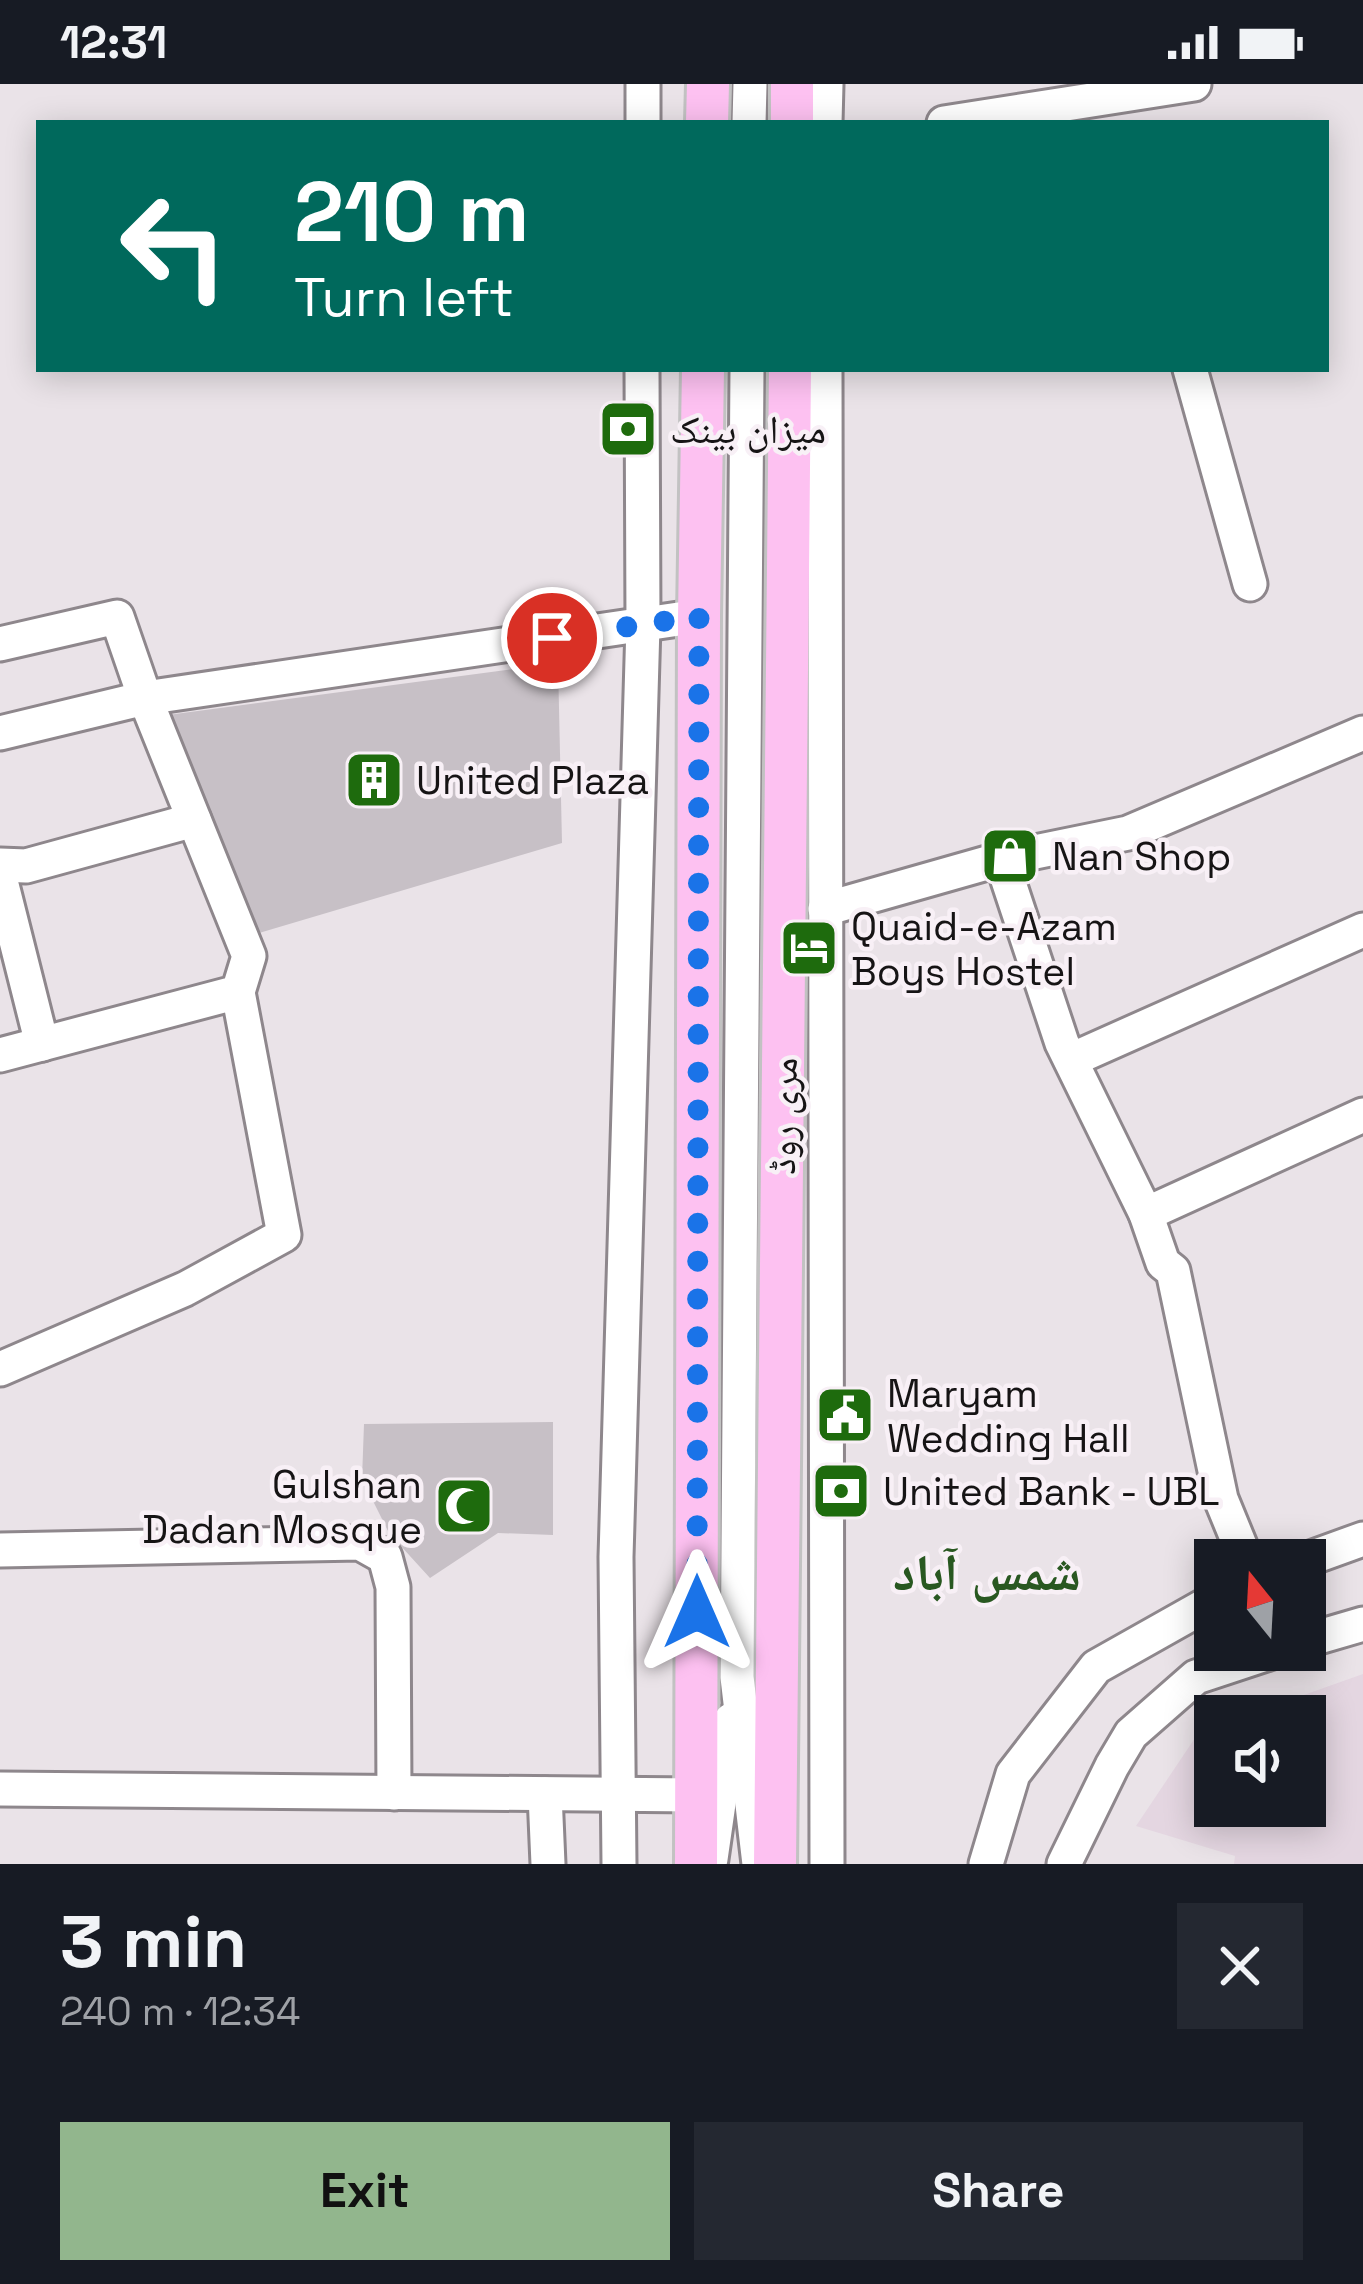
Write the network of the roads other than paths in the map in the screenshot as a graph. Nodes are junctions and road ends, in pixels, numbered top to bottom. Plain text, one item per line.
1 (643, 84) edge
2 (707, 84) edge
3 (750, 84) edge
4 (792, 84) edge
5 (826, 84) edge
6 (1194, 84) edge
7 (1118, 110) edge
8 (643, 120) edge
9 (707, 120) edge
10 (749, 120) edge
11 (792, 120) edge
12 (825, 120) edge
13 (984, 120) edge
14 (642, 372) edge
15 (703, 372) edge
16 (747, 372) edge
17 (790, 372) edge
18 (825, 372) edge
19 (1191, 372) edge
20 (1250, 584) dead end
21 (699, 616) junction
22 (643, 625) junction
23 (0, 644) edge
24 (145, 698) junction
25 (0, 733) edge
26 (1363, 734) edge
27 (194, 820) junction
28 (1001, 860) junction
29 (0, 865) edge
30 (0, 877) edge
31 (825, 909) junction
32 (1363, 930) edge
33 (238, 992) junction
34 (42, 1044) junction
35 (0, 1055) edge
36 (1071, 1060) junction
37 (1363, 1115) edge
38 (1146, 1214) junction
39 (0, 1369) edge
40 (1237, 1539) edge
41 (1363, 1539) edge
42 (0, 1550) edge
43 (1326, 1552) edge
44 (1194, 1612) edge
45 (1363, 1624) edge
46 (1326, 1635) edge
47 (1212, 1671) edge
48 (737, 1677) junction
49 (0, 1789) edge
50 (394, 1793) junction
51 (544, 1794) junction
52 (618, 1794) junction
53 (697, 1795) junction
54 (548, 1864) edge
55 (620, 1864) edge
56 (696, 1864) edge
57 (711, 1864) edge
58 (759, 1864) edge
59 (775, 1864) edge
60 (827, 1864) edge
61 (986, 1864) edge
62 (1064, 1864) edge

1 - 8 street
2 - 9 main road
3 - 10 street
4 - 11 main road
5 - 12 street
6 - 7 street
7 - 13 street
14 - 22 street
15 - 21 main road
16 - 48 street
17 - 59 main road, مری روڈ
18 - 31 street
19 - 20 street
21 - 22 street
21 - 53 main road
22 - 24 street
22 - 52 street
23 - 24 street
24 - 25 street
24 - 27 street
26 - 28 street
27 - 29 street
27 - 33 street
28 - 31 street
28 - 36 street
30 - 34 street
31 - 60 street
32 - 36 street
33 - 34 street
33 - 39 street
34 - 35 street
36 - 38 street
37 - 38 street
38 - 40 street
41 - 43 street
42 - 50 street
44 - 61 street
45 - 46 street
47 - 62 street
48 - 57 street
48 - 58 street
49 - 50 street
50 - 51 street
51 - 52 street
51 - 54 street
52 - 53 street
52 - 55 street
53 - 56 main road

